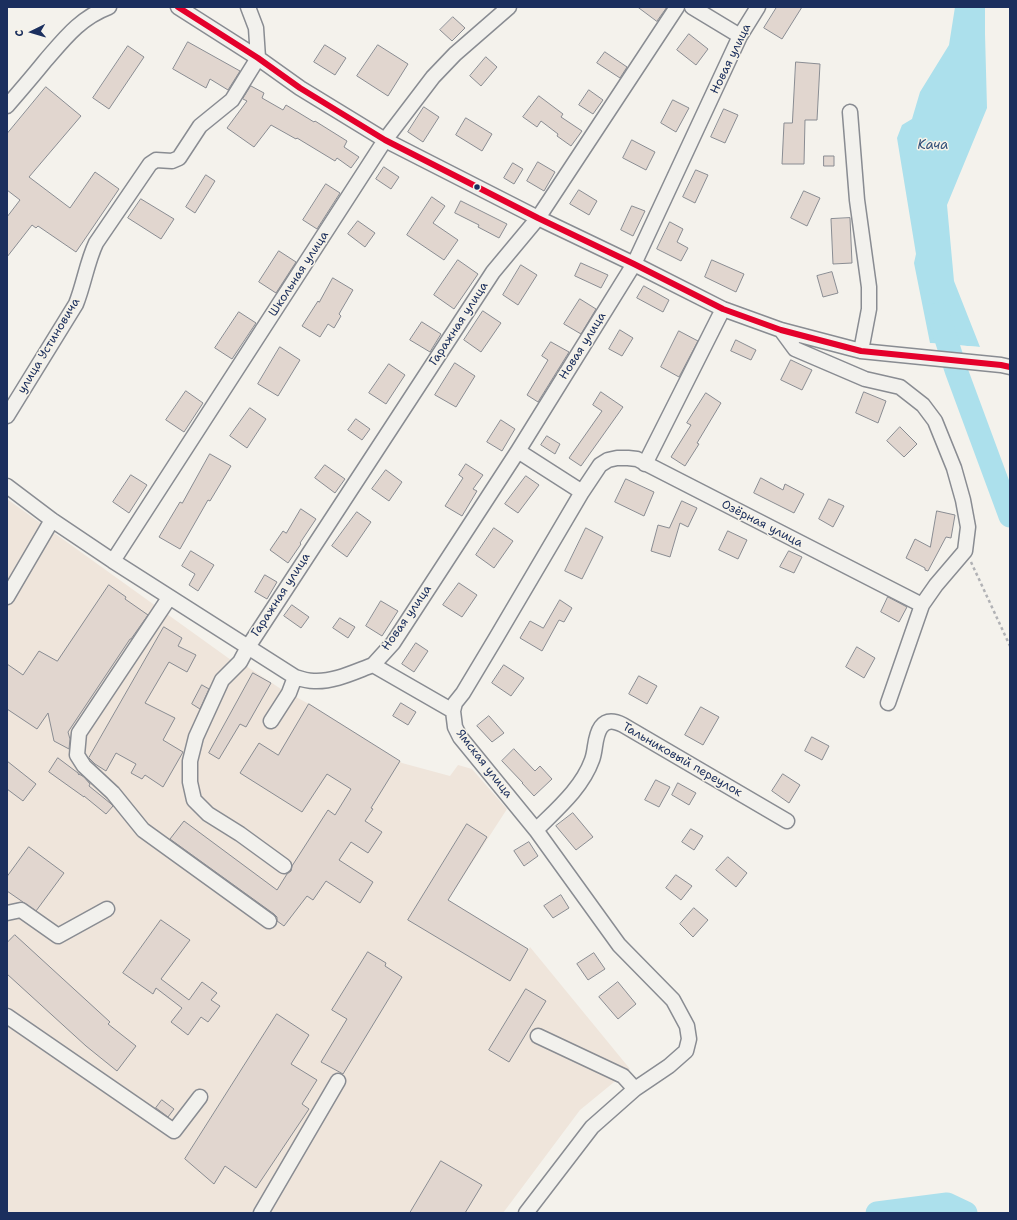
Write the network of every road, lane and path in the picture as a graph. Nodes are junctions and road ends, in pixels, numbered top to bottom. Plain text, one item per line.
1 (109, 7) edge
2 (178, 7) edge
3 (248, 7) edge
4 (509, 7) edge
5 (677, 7) edge
6 (692, 7) edge
7 (758, 7) edge
8 (740, 36) junction
9 (258, 58) junction
10 (7, 106) edge
11 (850, 112) dead end
12 (385, 140) junction
13 (538, 218) junction
14 (634, 264) junction
15 (723, 310) junction
16 (781, 330) junction
17 (861, 351) junction
18 (1007, 366) edge
19 (7, 416) edge
20 (518, 451) junction
21 (645, 464) junction
22 (7, 486) edge
23 (582, 492) junction
24 (52, 520) junction
25 (965, 551) junction
26 (113, 561) junction
27 (7, 597) edge
28 (168, 598) junction
29 (922, 605) junction
30 (1010, 646) edge
31 (248, 647) junction
32 (373, 665) junction
33 (295, 678) junction
34 (888, 703) dead end
35 (453, 711) junction
36 (271, 722) dead end
37 (787, 821) dead end
38 (536, 830) junction
39 (284, 866) dead end
40 (106, 910) dead end
41 (7, 913) edge
42 (269, 921) dead end
43 (7, 1016) edge
44 (538, 1036) dead end
45 (338, 1081) dead end
46 (635, 1089) junction
47 (200, 1097) dead end
48 (261, 1213) edge
49 (526, 1213) edge

1 - 10 street
2 - 9 street
3 - 9 street
4 - 12 street, Школьная улица
5 - 13 street, Гаражная улица
6 - 8 street
7 - 8 street, Новая улица
8 - 14 street, Новая улица
9 - 12 street
9 - 19 street, улица Устиновича
11 - 17 street
12 - 13 street
12 - 26 street, Школьная улица
13 - 14 street
13 - 31 street, Гаражная улица
14 - 15 street
14 - 20 street, Новая улица
15 - 16 street
15 - 21 street
16 - 17 street
16 - 25 street
17 - 18 street
20 - 23 street
20 - 32 street, Новая улица
21 - 23 street, Озёрная улица
21 - 29 street, Озёрная улица
22 - 24 street
23 - 35 street
24 - 26 street
24 - 27 street
25 - 29 street
25 - 30 path
26 - 28 street
28 - 31 street
28 - 42 street
29 - 34 street
31 - 33 street
31 - 39 street, Гаражная улица
32 - 33 street
32 - 35 street
33 - 36 street
35 - 38 street, Ямская улица
37 - 38 street, Тальниковый переулок
38 - 46 street, Ямская улица
40 - 41 street
43 - 47 street
44 - 46 street
45 - 48 street
46 - 49 street

